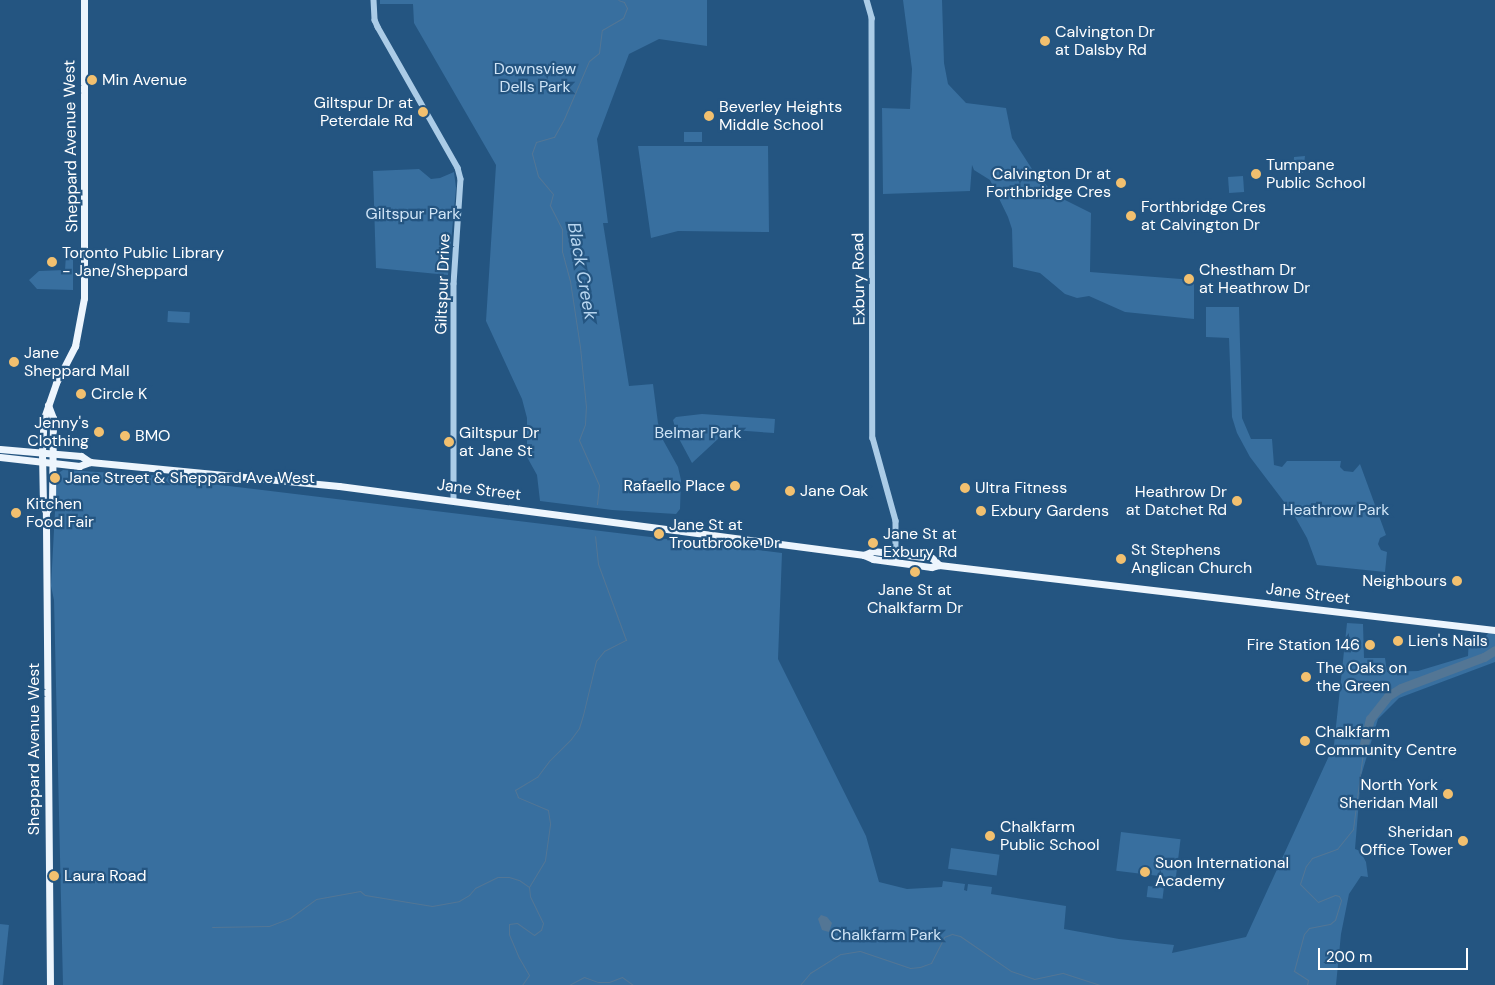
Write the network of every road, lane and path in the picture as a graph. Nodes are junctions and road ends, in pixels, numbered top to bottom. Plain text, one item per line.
1 (84, 0) edge
2 (374, 0) edge
3 (868, 0) edge
4 (48, 405) junction
5 (0, 448) edge
6 (42, 451) junction
7 (52, 452) junction
8 (0, 458) edge
9 (90, 462) junction
10 (42, 463) junction
11 (52, 464) junction
12 (454, 501) junction
13 (46, 512) junction
14 (897, 554) junction
15 (864, 555) junction
16 (896, 562) junction
17 (939, 565) junction
18 (1495, 630) edge
19 (50, 985) edge

1 - 4 main road, Sheppard Avenue West
2 - 12 street, Giltspur Drive
3 - 14 street, Exbury Road
4 - 6 main road, Sheppard Avenue West
4 - 7 main road, Sheppard Avenue West
5 - 6 main road, Jane Street
6 - 7 main road, Jane Street
6 - 10 main road, Sheppard Avenue West
7 - 9 main road, Jane Street
7 - 11 main road, Sheppard Avenue West
8 - 10 main road, Jane Street
9 - 11 main road, Jane Street
9 - 12 main road, Jane Street
10 - 11 main road, Jane Street
10 - 13 main road, Sheppard Avenue West
11 - 13 main road, Sheppard Avenue West
12 - 15 main road, Jane Street
13 - 19 main road, Sheppard Avenue West
14 - 15 main road, Jane Street
14 - 16 street, Exbury Road
14 - 17 main road, Jane Street
15 - 16 main road, Jane Street
16 - 17 main road, Jane Street
17 - 18 main road, Jane Street

